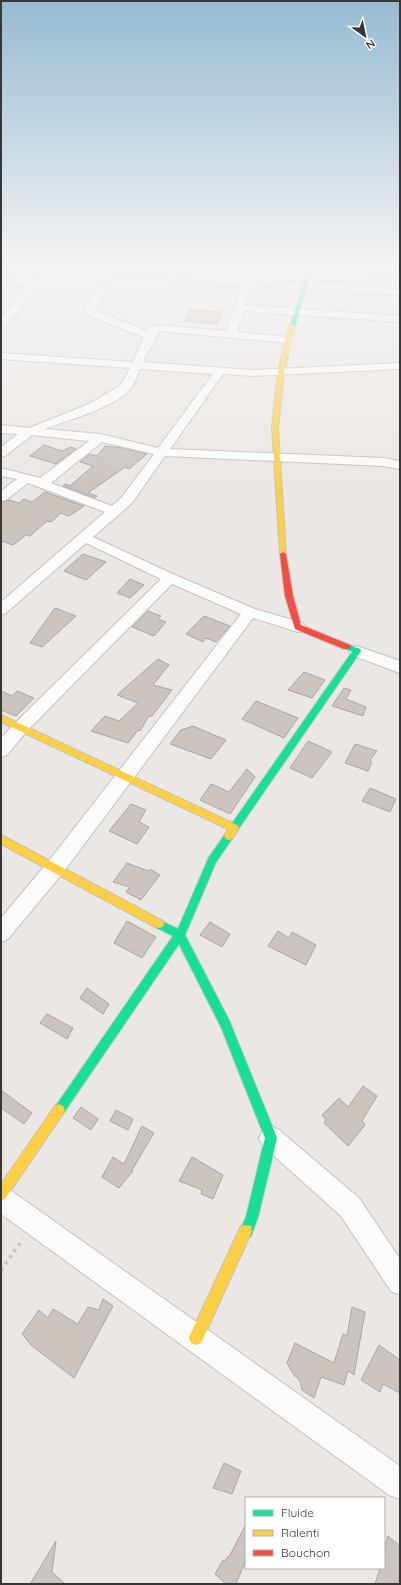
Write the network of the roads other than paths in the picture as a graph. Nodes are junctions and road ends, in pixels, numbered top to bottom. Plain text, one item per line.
1 (148, 340) edge
2 (289, 340) edge
3 (1, 356) edge
4 (136, 365) junction
5 (400, 366) edge
6 (220, 371) junction
7 (281, 372) junction
8 (1, 429) edge
9 (32, 431) junction
10 (100, 438) junction
11 (161, 452) junction
12 (1, 453) edge
13 (277, 456) junction
14 (400, 465) edge
15 (1, 472) edge
16 (27, 478) junction
17 (42, 483) junction
18 (1, 497) edge
19 (114, 511) junction
20 (85, 538) junction
21 (170, 578) junction
22 (1, 610) edge
23 (250, 612) junction
24 (298, 627) junction
25 (357, 651) junction
26 (400, 667) edge
27 (1, 718) edge
28 (21, 727) junction
29 (1, 750) edge
30 (125, 777) junction
31 (234, 828) junction
32 (1, 839) edge
33 (55, 868) junction
34 (1, 933) edge
35 (180, 934) junction
36 (271, 1138) junction
37 (1, 1195) edge
38 (1, 1199) edge
39 (400, 1282) edge
40 (196, 1338) junction
41 (400, 1484) edge

1 - 4 street
2 - 7 street
3 - 4 street
4 - 6 street
4 - 9 street
5 - 7 street
6 - 7 street
6 - 11 street
7 - 13 street
8 - 9 street
9 - 10 street
9 - 12 street
10 - 11 street
10 - 17 street
11 - 13 street
11 - 19 street
13 - 14 street
13 - 24 street
15 - 16 street
16 - 17 street
16 - 18 street
17 - 19 street
19 - 20 street
20 - 21 street
20 - 22 street
21 - 23 street
21 - 28 street
23 - 24 street
23 - 30 street
24 - 25 street
25 - 26 street
25 - 31 street
27 - 28 street
28 - 29 street
28 - 30 street
30 - 31 street
30 - 33 street
31 - 35 street
32 - 33 street
33 - 34 street
33 - 35 street
35 - 36 street
35 - 37 street
36 - 39 street
36 - 40 street
38 - 40 street
40 - 41 street

